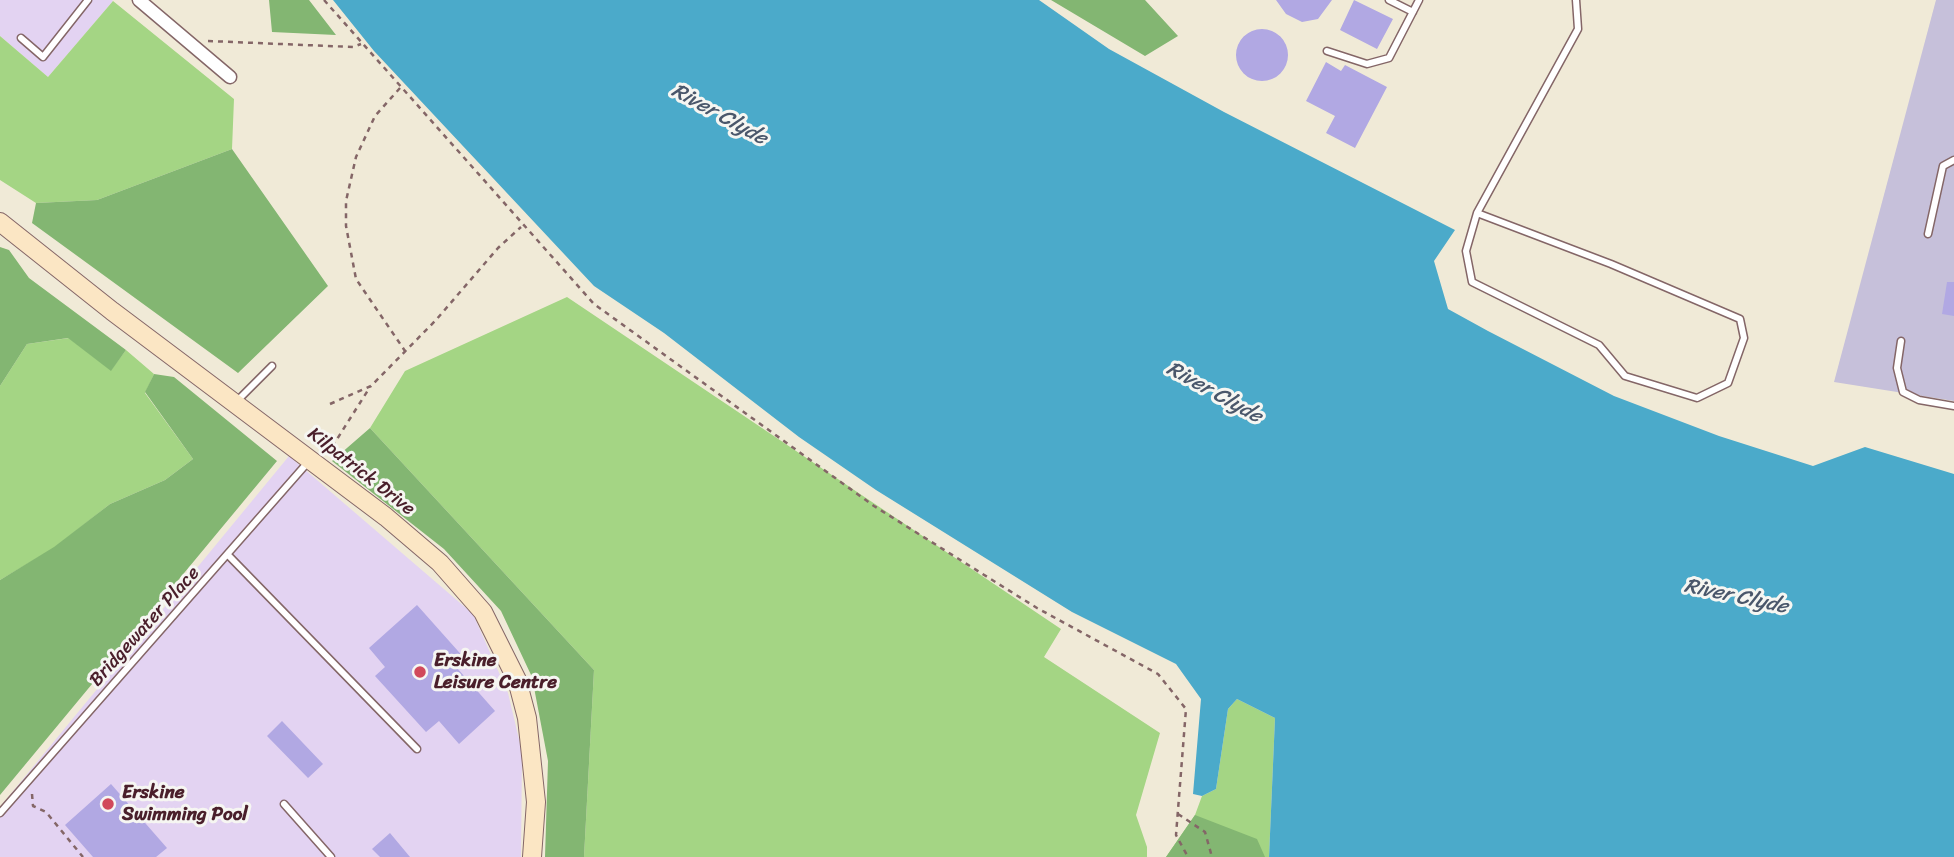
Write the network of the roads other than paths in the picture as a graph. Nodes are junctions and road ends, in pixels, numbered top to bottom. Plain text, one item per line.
1 (88, 0) edge
2 (139, 0) edge
3 (1389, 0) edge
4 (1419, 0) edge
5 (1576, 0) edge
6 (1413, 12) junction
7 (21, 38) dead end
8 (1326, 51) dead end
9 (230, 77) dead end
10 (1954, 160) edge
11 (1477, 213) junction
12 (0, 222) edge
13 (1928, 234) dead end
14 (1901, 341) dead end
15 (272, 366) dead end
16 (236, 402) junction
17 (1954, 407) edge
18 (315, 463) junction
19 (229, 556) junction
20 (417, 749) dead end
21 (284, 804) dead end
22 (0, 813) edge
23 (331, 857) edge
24 (533, 857) edge

1 - 7 lane
2 - 9 street
3 - 6 lane
4 - 6 lane
5 - 11 lane
6 - 8 lane
10 - 13 lane
11 - 11 lane
12 - 16 street, Kilpatrick Drive
14 - 17 lane
15 - 16 lane
16 - 18 street, Kilpatrick Drive
18 - 19 lane, Bridgewater Place
18 - 24 street, Kilpatrick Drive
19 - 20 lane
19 - 22 lane, Bridgewater Place
21 - 23 lane

